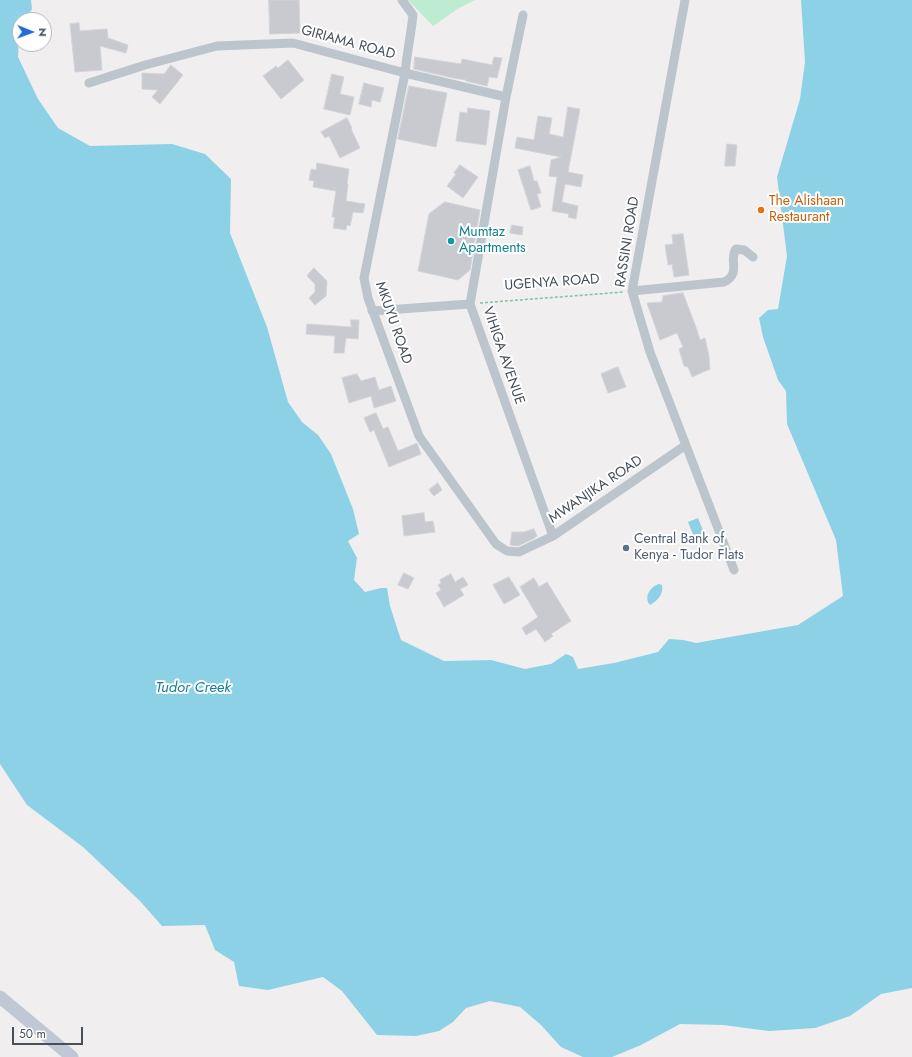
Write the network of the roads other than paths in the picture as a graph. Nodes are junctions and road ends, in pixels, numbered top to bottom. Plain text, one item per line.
1 (402, 0) edge
2 (685, 0) edge
3 (523, 15) dead end
4 (405, 73) junction
5 (89, 83) dead end
6 (506, 97) junction
7 (753, 257) dead end
8 (632, 291) junction
9 (470, 304) junction
10 (372, 311) junction
11 (686, 445) junction
12 (553, 536) junction
13 (519, 552) joint
14 (734, 570) dead end
15 (0, 997) edge
16 (72, 1057) edge

1 - 4 street, MKUYU ROAD
2 - 8 street, RASSINI ROAD
3 - 6 street, VIHIGA AVENUE
4 - 5 street, GIRIAMA ROAD
4 - 6 street, GIRIAMA ROAD
4 - 10 street, MKUYU ROAD
6 - 9 street, VIHIGA AVENUE
7 - 8 street
8 - 11 street, RASSINI ROAD
9 - 10 street
9 - 12 street, VIHIGA AVENUE
10 - 13 street, MKUYU ROAD
11 - 12 street, MWANJIKA ROAD
11 - 14 street, RASSINI ROAD
12 - 13 street, MWANJIKA ROAD
15 - 16 main road

